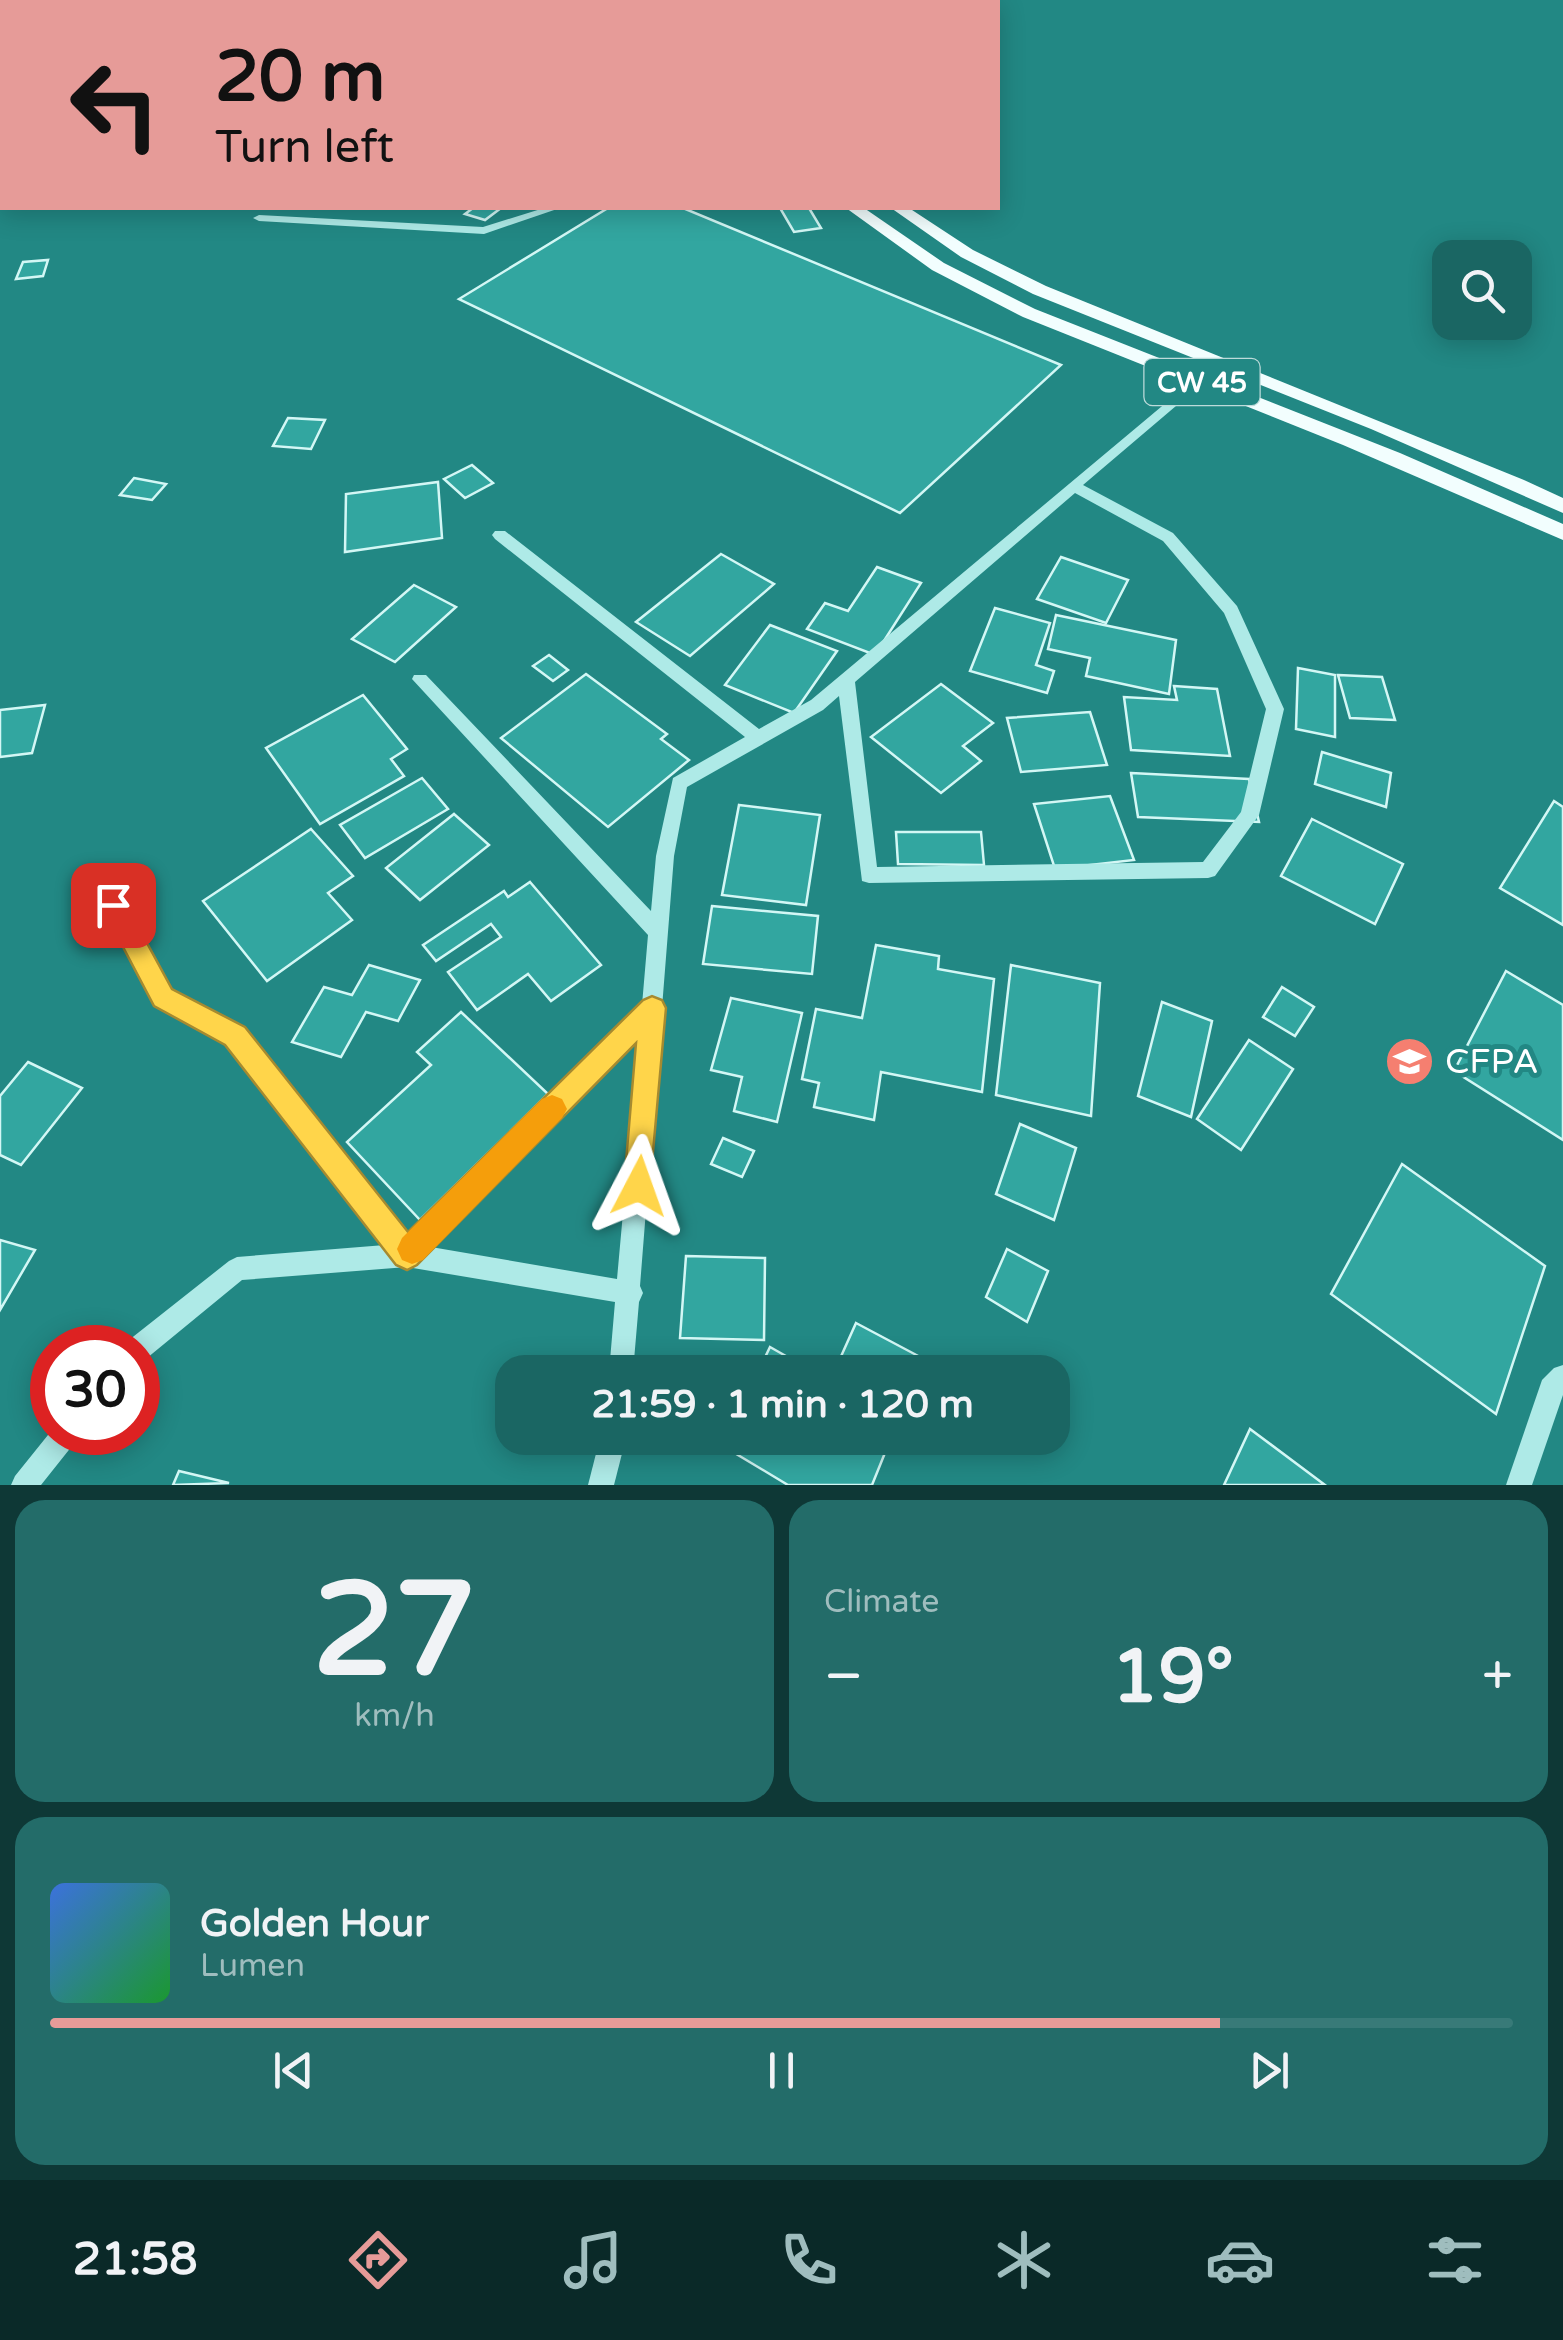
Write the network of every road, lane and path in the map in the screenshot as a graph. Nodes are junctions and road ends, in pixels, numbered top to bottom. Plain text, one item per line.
1 (548, 210) edge
2 (857, 210) edge
3 (901, 210) edge
4 (259, 218) dead end
5 (1198, 380) junction
6 (1073, 486) junction
7 (1563, 506) edge
8 (1563, 533) edge
9 (500, 535) dead end
10 (420, 678) dead end
11 (846, 680) junction
12 (758, 738) junction
13 (113, 905) dead end
14 (658, 932) junction
15 (652, 1008) junction
16 (407, 1255) junction
17 (631, 1292) junction
18 (160, 1330) edge
19 (623, 1355) edge
20 (1563, 1378) edge
21 (48, 1455) edge
22 (609, 1455) edge
23 (24, 1485) edge
24 (602, 1485) edge
25 (1519, 1485) edge

1 - 4 street
2 - 5 main road, CW 45
3 - 7 main road
5 - 6 street
5 - 8 main road, CW 45
6 - 11 street
6 - 11 street
9 - 12 street
10 - 14 street
11 - 12 street
12 - 14 street
13 - 16 street
14 - 15 street
15 - 16 street
15 - 17 street
16 - 17 street
16 - 18 street
17 - 19 street
20 - 25 street
21 - 23 street
22 - 24 street

